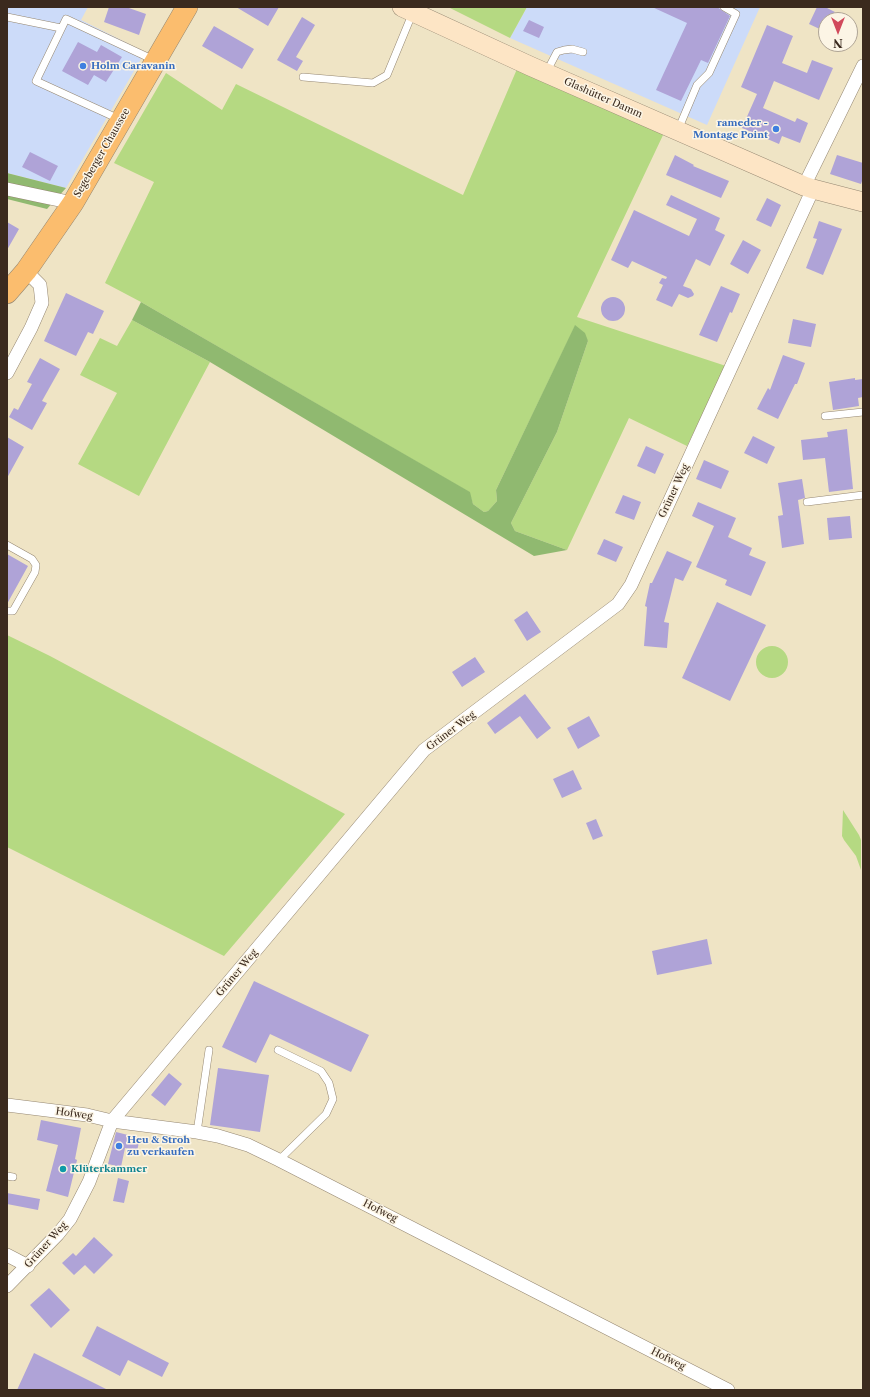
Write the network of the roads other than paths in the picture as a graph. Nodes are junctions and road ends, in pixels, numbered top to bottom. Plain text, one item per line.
1 (187, 7) edge
2 (724, 7) edge
3 (408, 10) edge
4 (7, 17) edge
5 (61, 28) junction
6 (583, 52) dead end
7 (156, 60) junction
8 (863, 66) edge
9 (546, 73) junction
10 (303, 77) dead end
11 (121, 120) junction
12 (678, 131) junction
13 (809, 188) junction
14 (7, 189) edge
15 (863, 202) edge
16 (72, 204) junction
17 (26, 271) junction
18 (7, 293) edge
19 (7, 372) edge
20 (863, 412) edge
21 (825, 416) dead end
22 (863, 495) edge
23 (807, 502) dead end
24 (7, 546) edge
25 (7, 611) edge
26 (209, 1050) dead end
27 (278, 1050) dead end
28 (7, 1105) edge
29 (112, 1121) junction
30 (197, 1132) junction
31 (279, 1160) junction
32 (7, 1255) edge
33 (28, 1266) junction
34 (7, 1286) edge
35 (728, 1390) edge

1 - 7 main road, Segeberger Chaussee
2 - 12 lane
3 - 9 street, Glashütter Damm
3 - 10 lane
4 - 5 lane
5 - 7 lane
5 - 11 lane
6 - 9 lane
7 - 11 main road, Segeberger Chaussee
8 - 13 street
9 - 12 street, Glashütter Damm
11 - 16 main road, Segeberger Chaussee
12 - 13 street, Glashütter Damm
13 - 15 street, Glashütter Damm
13 - 29 street, Grüner Weg
14 - 16 street
16 - 17 main road, Segeberger Chaussee
17 - 18 main road, Segeberger Chaussee
17 - 19 street
20 - 21 lane
22 - 23 lane
24 - 25 lane
26 - 30 lane
27 - 31 lane
28 - 29 street, Hofweg
29 - 30 street, Hofweg
29 - 33 street, Grüner Weg
30 - 31 street, Hofweg
31 - 35 street, Hofweg
32 - 33 street
33 - 34 street, Grüner Weg

